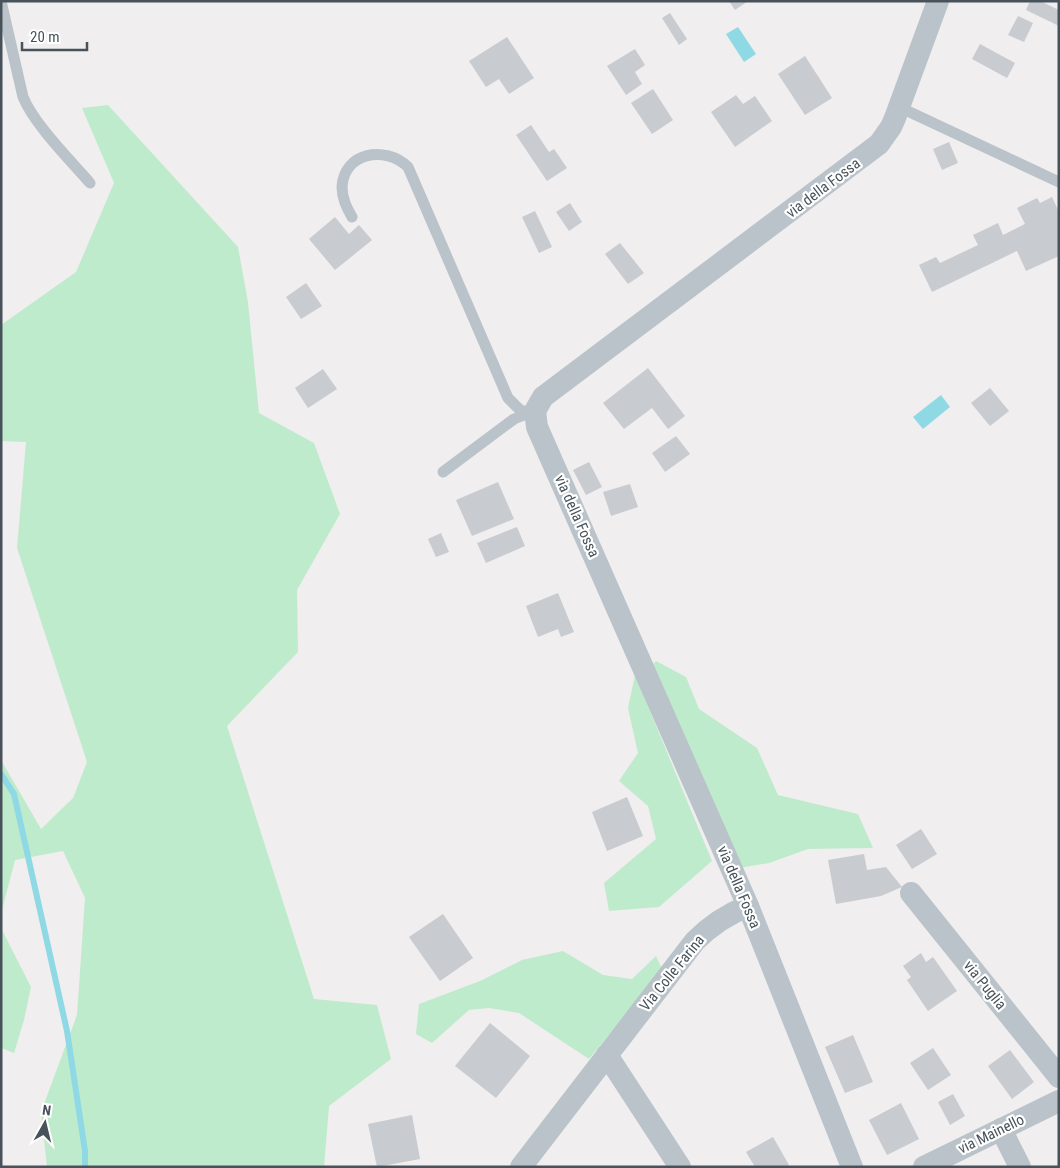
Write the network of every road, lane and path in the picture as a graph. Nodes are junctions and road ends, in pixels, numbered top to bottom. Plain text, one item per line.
1 (1, 1) edge
2 (938, 1) edge
3 (899, 107) junction
4 (1059, 182) edge
5 (90, 183) dead end
6 (352, 218) dead end
7 (532, 413) junction
8 (443, 472) dead end
9 (911, 893) dead end
10 (748, 906) junction
11 (607, 1054) junction
12 (1059, 1077) edge
13 (1059, 1102) edge
14 (1002, 1129) junction
15 (521, 1167) edge
16 (680, 1167) edge
17 (852, 1167) edge
18 (924, 1167) edge
19 (1020, 1167) edge

1 - 5 lane
2 - 3 street, via della Fossa
3 - 4 lane
3 - 7 street, via della Fossa
6 - 7 lane
7 - 8 lane
7 - 10 street, via della Fossa
9 - 12 street, via Puglia
10 - 11 street, Via Colle Farina
10 - 17 street, via della Fossa
11 - 15 street, Via Colle Farina
11 - 16 street
13 - 14 street, via Mainello
14 - 18 street, via Mainello
14 - 19 street

